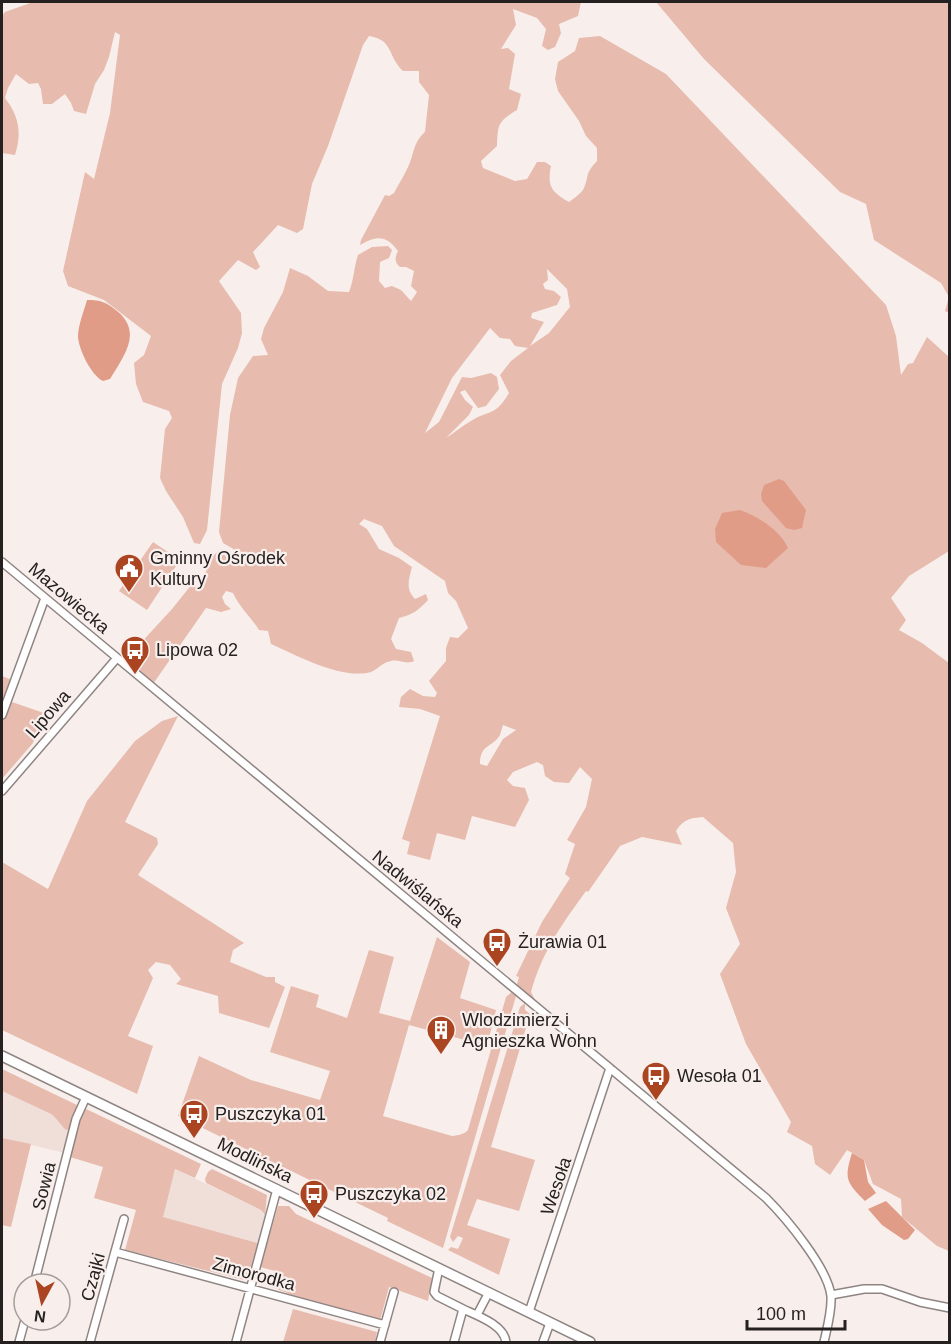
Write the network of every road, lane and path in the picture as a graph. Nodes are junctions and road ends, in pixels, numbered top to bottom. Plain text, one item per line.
1 (2, 562) edge
2 (45, 598) junction
3 (117, 658) junction
4 (2, 715) edge
5 (2, 791) edge
6 (2, 1056) edge
7 (609, 1068) junction
8 (86, 1097) junction
9 (277, 1189) junction
10 (124, 1219) dead end
11 (115, 1252) junction
12 (439, 1268) junction
13 (37, 1272) edge
14 (250, 1288) junction
15 (394, 1292) dead end
16 (489, 1292) junction
17 (831, 1295) junction
18 (950, 1308) edge
19 (463, 1309) junction
20 (529, 1312) junction
21 (477, 1315) junction
22 (550, 1323) junction
23 (385, 1325) junction
24 (90, 1342) edge
25 (236, 1342) edge
26 (380, 1342) edge
27 (454, 1342) edge
28 (506, 1342) edge
29 (543, 1342) edge
30 (590, 1342) edge
31 (824, 1342) edge

1 - 2 street, Mazowiecka
2 - 3 street, Mazowiecka
2 - 4 street
3 - 5 street, Lipowa
3 - 7 street, Nadwiślańska
6 - 8 main road, Modlińska
7 - 17 street, Nadwiślańska
7 - 20 street, Wesoła
8 - 9 main road, Modlińska
8 - 13 street, Sowia
9 - 12 main road, Modlińska
9 - 14 street
10 - 11 street, Czajki
11 - 14 street, Zimorodka
11 - 24 street, Czajki
12 - 16 main road, Modlińska
12 - 19 street
14 - 23 street, Zimorodka
14 - 25 street
15 - 23 street
16 - 20 main road, Modlińska
16 - 21 street
17 - 18 street
17 - 31 street, Nadwiślańska
19 - 21 street
19 - 27 street
20 - 22 main road, Modlińska
21 - 28 street
22 - 29 street
22 - 30 main road, Modlińska
23 - 26 street

